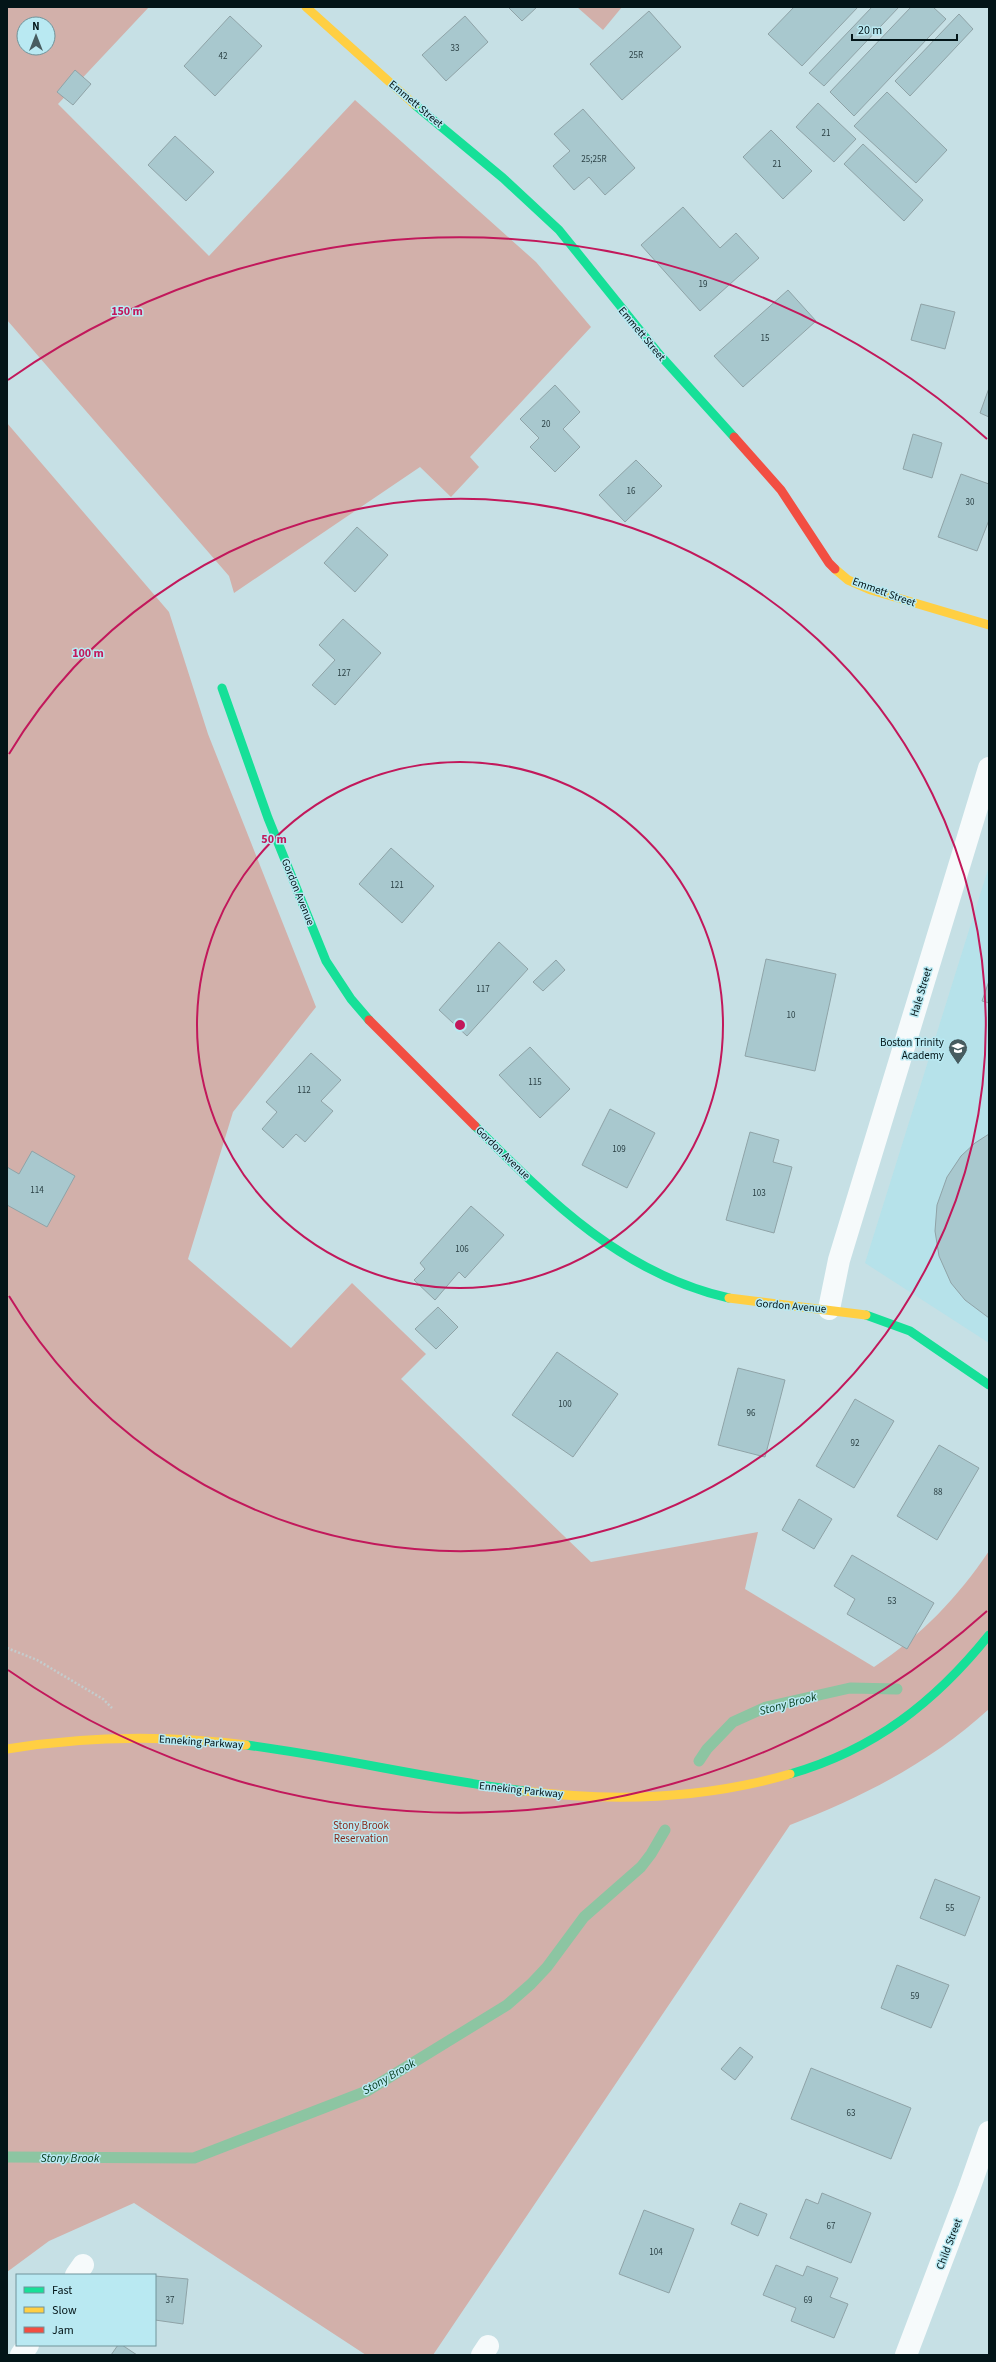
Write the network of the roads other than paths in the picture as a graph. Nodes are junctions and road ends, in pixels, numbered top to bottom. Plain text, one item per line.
1 (306, 7) edge
2 (989, 624) edge
3 (222, 688) dead end
4 (989, 768) edge
5 (829, 1309) junction
6 (989, 1385) edge
7 (989, 1635) edge
8 (7, 1750) edge
9 (989, 2132) edge
10 (27, 2346) edge
11 (21, 2355) edge
12 (906, 2355) edge

1 - 2 street, Emmett Street
3 - 5 street, Gordon Avenue
4 - 5 street, Hale Street
5 - 6 street, Gordon Avenue
7 - 8 street, Enneking Parkway
9 - 12 street, Child Street
10 - 11 street

